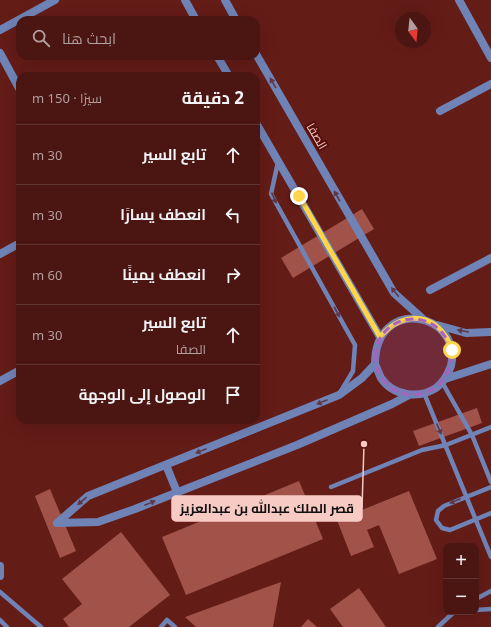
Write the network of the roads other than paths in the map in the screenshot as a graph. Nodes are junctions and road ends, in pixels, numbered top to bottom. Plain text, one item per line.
1 (55, 0) edge
2 (185, 0) edge
3 (225, 0) edge
4 (459, 0) edge
5 (26, 16) edge
6 (194, 16) edge
7 (234, 16) edge
8 (16, 21) edge
9 (0, 30) edge
10 (0, 53) edge
11 (491, 58) edge
12 (219, 60) edge
13 (259, 60) edge
14 (227, 72) edge
15 (16, 83) edge
16 (491, 84) edge
17 (440, 112) dead end
18 (260, 130) edge
19 (278, 161) junction
20 (16, 245) edge
21 (0, 254) edge
22 (491, 258) edge
23 (430, 290) dead end
24 (423, 319) junction
25 (436, 325) junction
26 (491, 332) edge
27 (380, 337) junction
28 (376, 364) junction
29 (491, 364) edge
30 (16, 372) edge
31 (443, 380) junction
32 (0, 381) edge
33 (424, 394) junction
34 (339, 395) junction
35 (409, 395) junction
36 (491, 427) edge
37 (472, 435) junction
38 (446, 445) junction
39 (166, 464) junction
40 (491, 482) edge
41 (331, 487) dead end
42 (491, 487) edge
43 (177, 492) junction
44 (466, 497) junction
45 (491, 513) edge
46 (476, 520) junction
47 (491, 557) edge
48 (0, 566) edge
49 (0, 576) edge
50 (491, 591) edge
51 (0, 592) edge
52 (479, 597) edge
53 (491, 609) edge
54 (479, 610) edge
55 (451, 615) edge
56 (0, 620) edge
57 (7, 627) edge
58 (41, 627) edge
59 (161, 627) edge
60 (175, 627) edge
61 (438, 627) edge

1 - 5 street
2 - 6 street
3 - 7 street
4 - 11 street
8 - 9 street
10 - 15 street
12 - 14 street
24 -> 13 street, الصفا
16 - 17 street
18 - 19 street
19 - 27 street
19 -> 34 lane
20 - 21 street
22 - 23 street
24 - 25 street
24 - 27 street
26 -> 25 street
25 - 31 street
27 - 28 street
28 - 34 street
28 - 35 street
29 - 31 street
30 - 32 street
31 - 33 street
31 - 37 lane
33 - 35 street
33 -> 38 lane
34 -> 39 street
35 - 43 street
36 - 37 lane
37 - 38 lane
37 - 40 lane
38 - 41 lane
38 - 44 lane
39 - 43 street
39 -> 43 street
42 - 44 lane
44 - 46 lane
44 -> 46 lane
45 - 46 lane
46 - 47 lane
48 - 49 street
50 - 52 lane
51 - 58 lane
53 - 54 lane
55 - 61 lane
56 - 57 lane
59 - 60 lane

